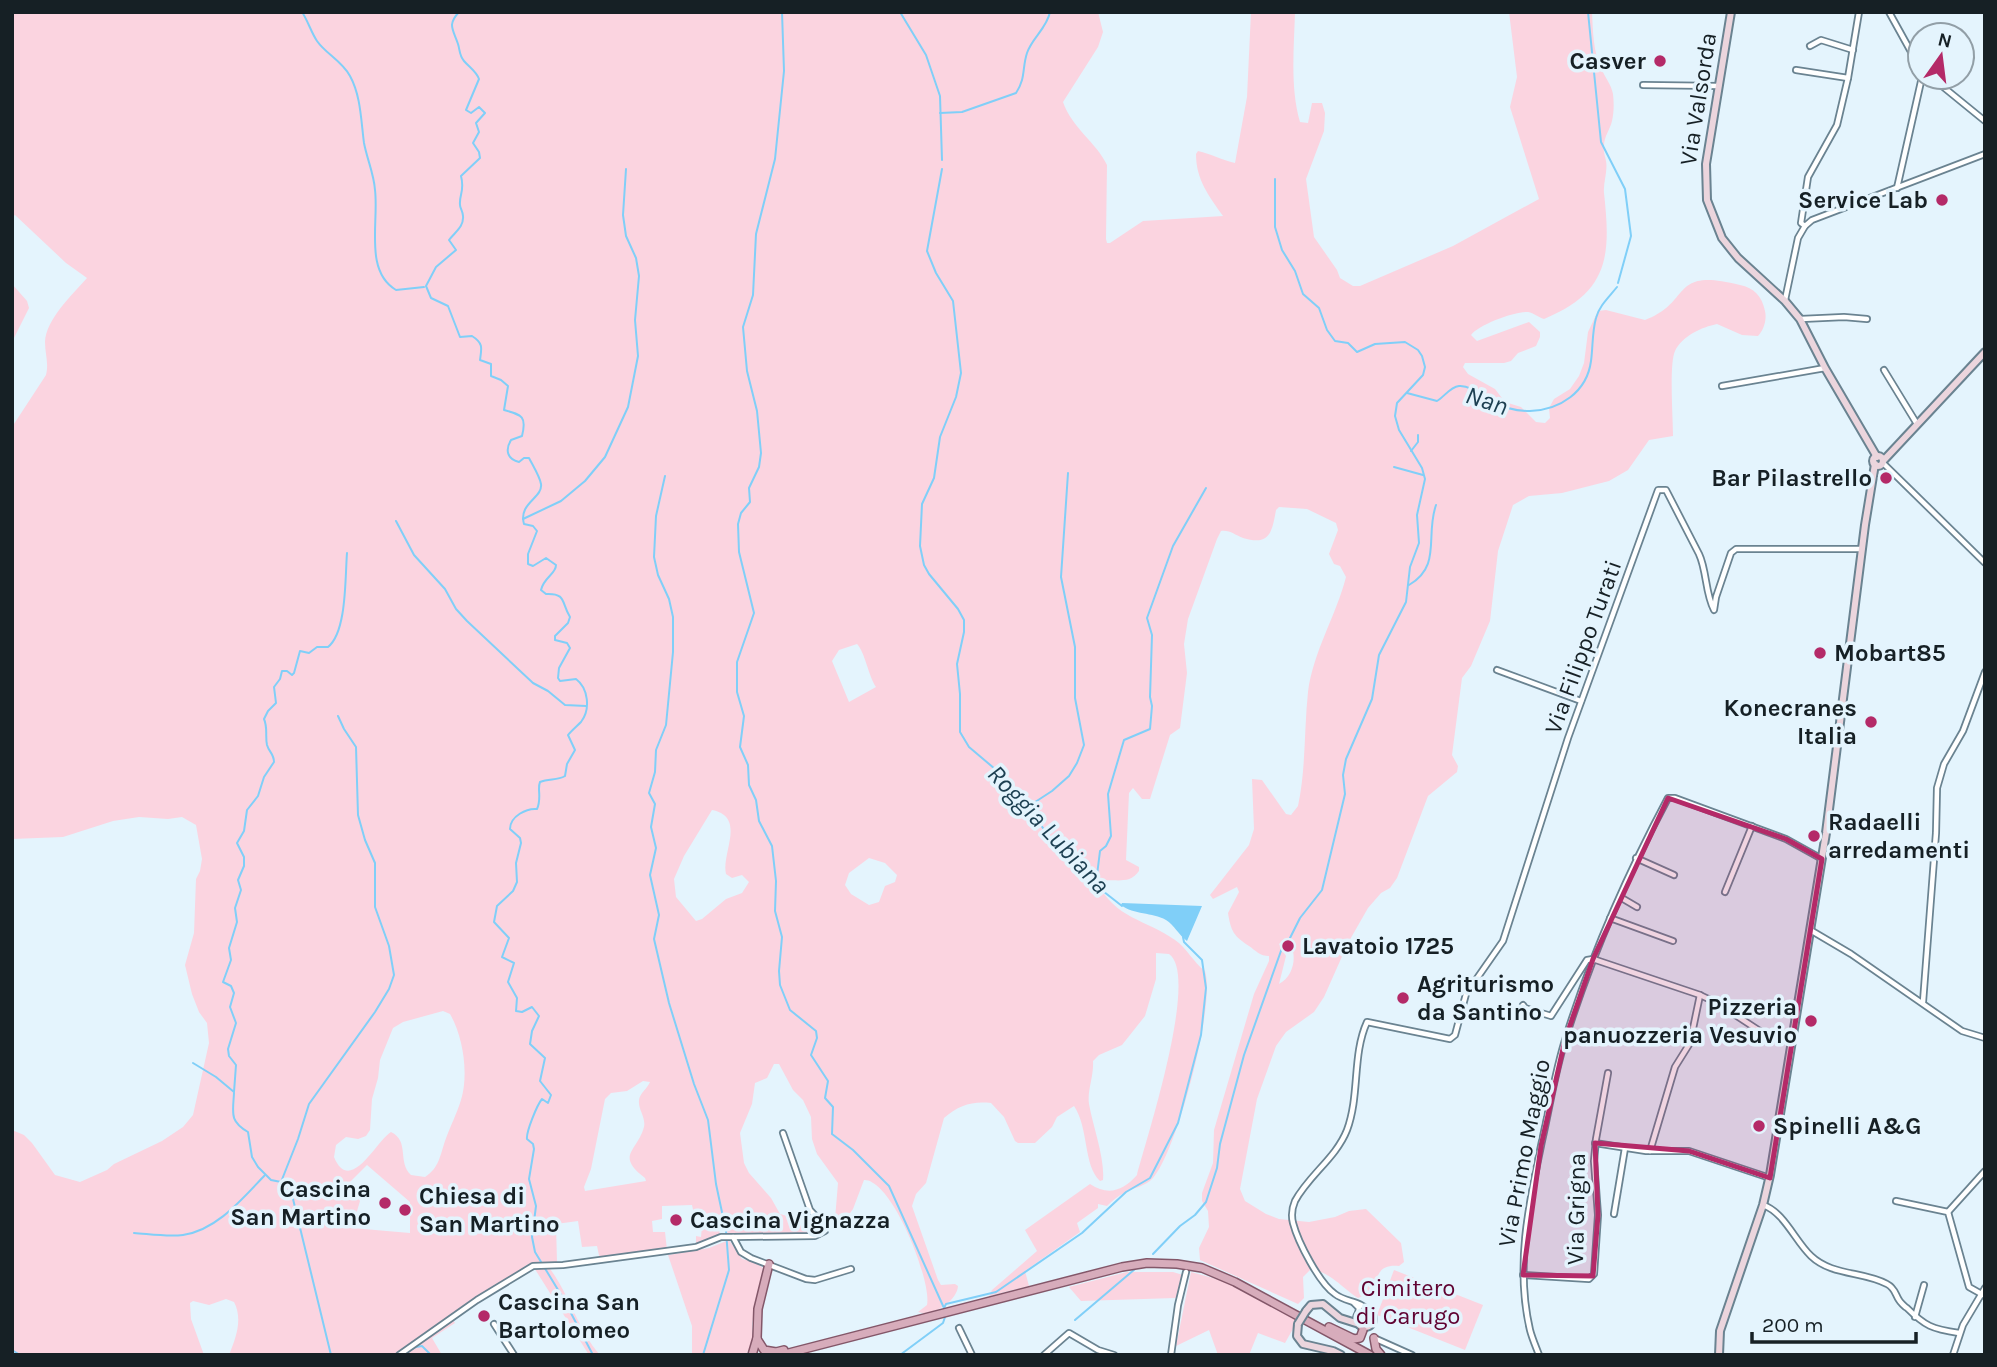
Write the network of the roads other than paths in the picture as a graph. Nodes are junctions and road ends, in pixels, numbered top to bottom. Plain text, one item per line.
1 (1731, 12) edge
2 (1859, 12) edge
3 (1889, 12) edge
4 (1906, 43) edge
5 (1810, 46) dead end
6 (1853, 50) junction
7 (1796, 70) dead end
8 (1848, 79) junction
9 (1643, 85) dead end
10 (1720, 86) junction
11 (1919, 91) edge
12 (1948, 91) edge
13 (1985, 121) edge
14 (1985, 154) edge
15 (1897, 189) junction
16 (1805, 226) junction
17 (1785, 301) junction
18 (1800, 319) junction
19 (1867, 319) dead end
20 (1985, 352) edge
21 (1825, 368) junction
22 (1885, 370) dead end
23 (1722, 386) dead end
24 (1917, 424) junction
25 (1879, 461) junction
26 (1862, 550) junction
27 (1985, 563) edge
28 (1497, 670) dead end
29 (1985, 672) edge
30 (1581, 701) junction
31 (1752, 827) junction
32 (1636, 858) junction
33 (1822, 859) junction
34 (1674, 875) dead end
35 (1725, 892) dead end
36 (1620, 897) junction
37 (1637, 907) dead end
38 (1609, 918) junction
39 (1811, 931) junction
40 (1673, 941) dead end
41 (1593, 959) junction
42 (1700, 996) junction
43 (1923, 1002) junction
44 (1523, 1005) dead end
45 (1985, 1038) edge
46 (1793, 1042) junction
47 (1608, 1073) dead end
48 (783, 1133) dead end
49 (1595, 1143) junction
50 (1625, 1148) junction
51 (1650, 1151) junction
52 (1985, 1171) edge
53 (1769, 1178) junction
54 (1896, 1201) dead end
55 (1763, 1205) junction
56 (1948, 1212) junction
57 (1614, 1214) dead end
58 (733, 1237) junction
59 (769, 1264) junction
60 (851, 1269) dead end
61 (1186, 1272) dead end
62 (1522, 1275) junction
63 (1924, 1285) dead end
64 (1985, 1288) edge
65 (1982, 1296) edge
66 (1353, 1303) junction
67 (1369, 1311) junction
68 (1915, 1318) junction
69 (1309, 1322) junction
70 (1359, 1322) junction
71 (1373, 1322) junction
72 (494, 1324) dead end
73 (959, 1328) dead end
74 (1323, 1329) junction
75 (1959, 1333) junction
76 (757, 1338) junction
77 (1374, 1338) junction
78 (803, 1352) edge
79 (399, 1354) edge
80 (514, 1355) edge
81 (752, 1355) edge
82 (781, 1355) edge
83 (972, 1355) edge
84 (1044, 1355) edge
85 (1114, 1355) edge
86 (1171, 1355) edge
87 (1341, 1355) edge
88 (1360, 1355) edge
89 (1370, 1355) edge
90 (1381, 1355) edge
91 (1412, 1355) edge
92 (1539, 1355) edge
93 (1719, 1355) edge
94 (1953, 1355) edge

1 - 10 street, Via Valsorda
2 - 6 street
3 - 4 street
5 - 6 street
6 - 8 street
7 - 8 street
8 - 16 street
9 - 10 street
10 - 17 street, Via Valsorda
11 - 15 street
12 - 13 street
14 - 15 street
15 - 16 street
16 - 17 street
17 - 18 street, Via Valsorda
18 - 19 street
18 - 21 street, Via Valsorda
20 - 24 street
21 - 23 street
21 - 25 street, Via Valsorda
22 - 24 street
24 - 25 street
25 - 26 street
25 - 27 street
26 - 30 street, Via Filippo Turati
26 - 33 street
28 - 30 street
29 - 43 street
30 - 66 street, Via Filippo Turati
31 - 32 street, Via Primo Maggio
31 - 33 street
31 - 35 street
32 - 34 street
32 - 36 street, Via Primo Maggio
33 - 39 street
36 - 37 street
36 - 38 street, Via Primo Maggio
38 - 40 street
38 - 41 street, Via Primo Maggio
39 - 43 street
39 - 46 street
41 - 42 street
41 - 44 street
41 - 62 street, Via Primo Maggio
42 - 46 street
42 - 51 street
43 - 45 street
46 - 53 street
47 - 49 street, Via Grigna
48 - 58 street
49 - 50 street
49 - 62 street, Via Grigna
50 - 51 street
50 - 57 street
51 - 53 street
52 - 56 street
53 - 55 street
54 - 56 street
55 - 68 street
55 - 93 street
56 - 65 street
58 - 59 street
58 - 79 street
59 - 60 street
59 - 76 main road
61 - 86 street
62 - 92 street, Via Primo Maggio
63 - 68 street
64 - 65 street
65 - 75 street
66 - 67 street
66 - 70 street
67 - 70 street
67 - 71 street
68 - 75 street
69 - 70 main road
69 - 74 main road
69 - 78 main road
70 - 71 street
70 - 77 street
70 - 87 street, bridge
71 - 77 street
72 - 80 street
73 - 83 street
74 - 88 main road
74 - 89 main road
75 - 94 street
76 - 78 main road
76 - 81 main road
77 - 90 main road
77 - 91 street
78 - 82 main road
84 - 85 street

